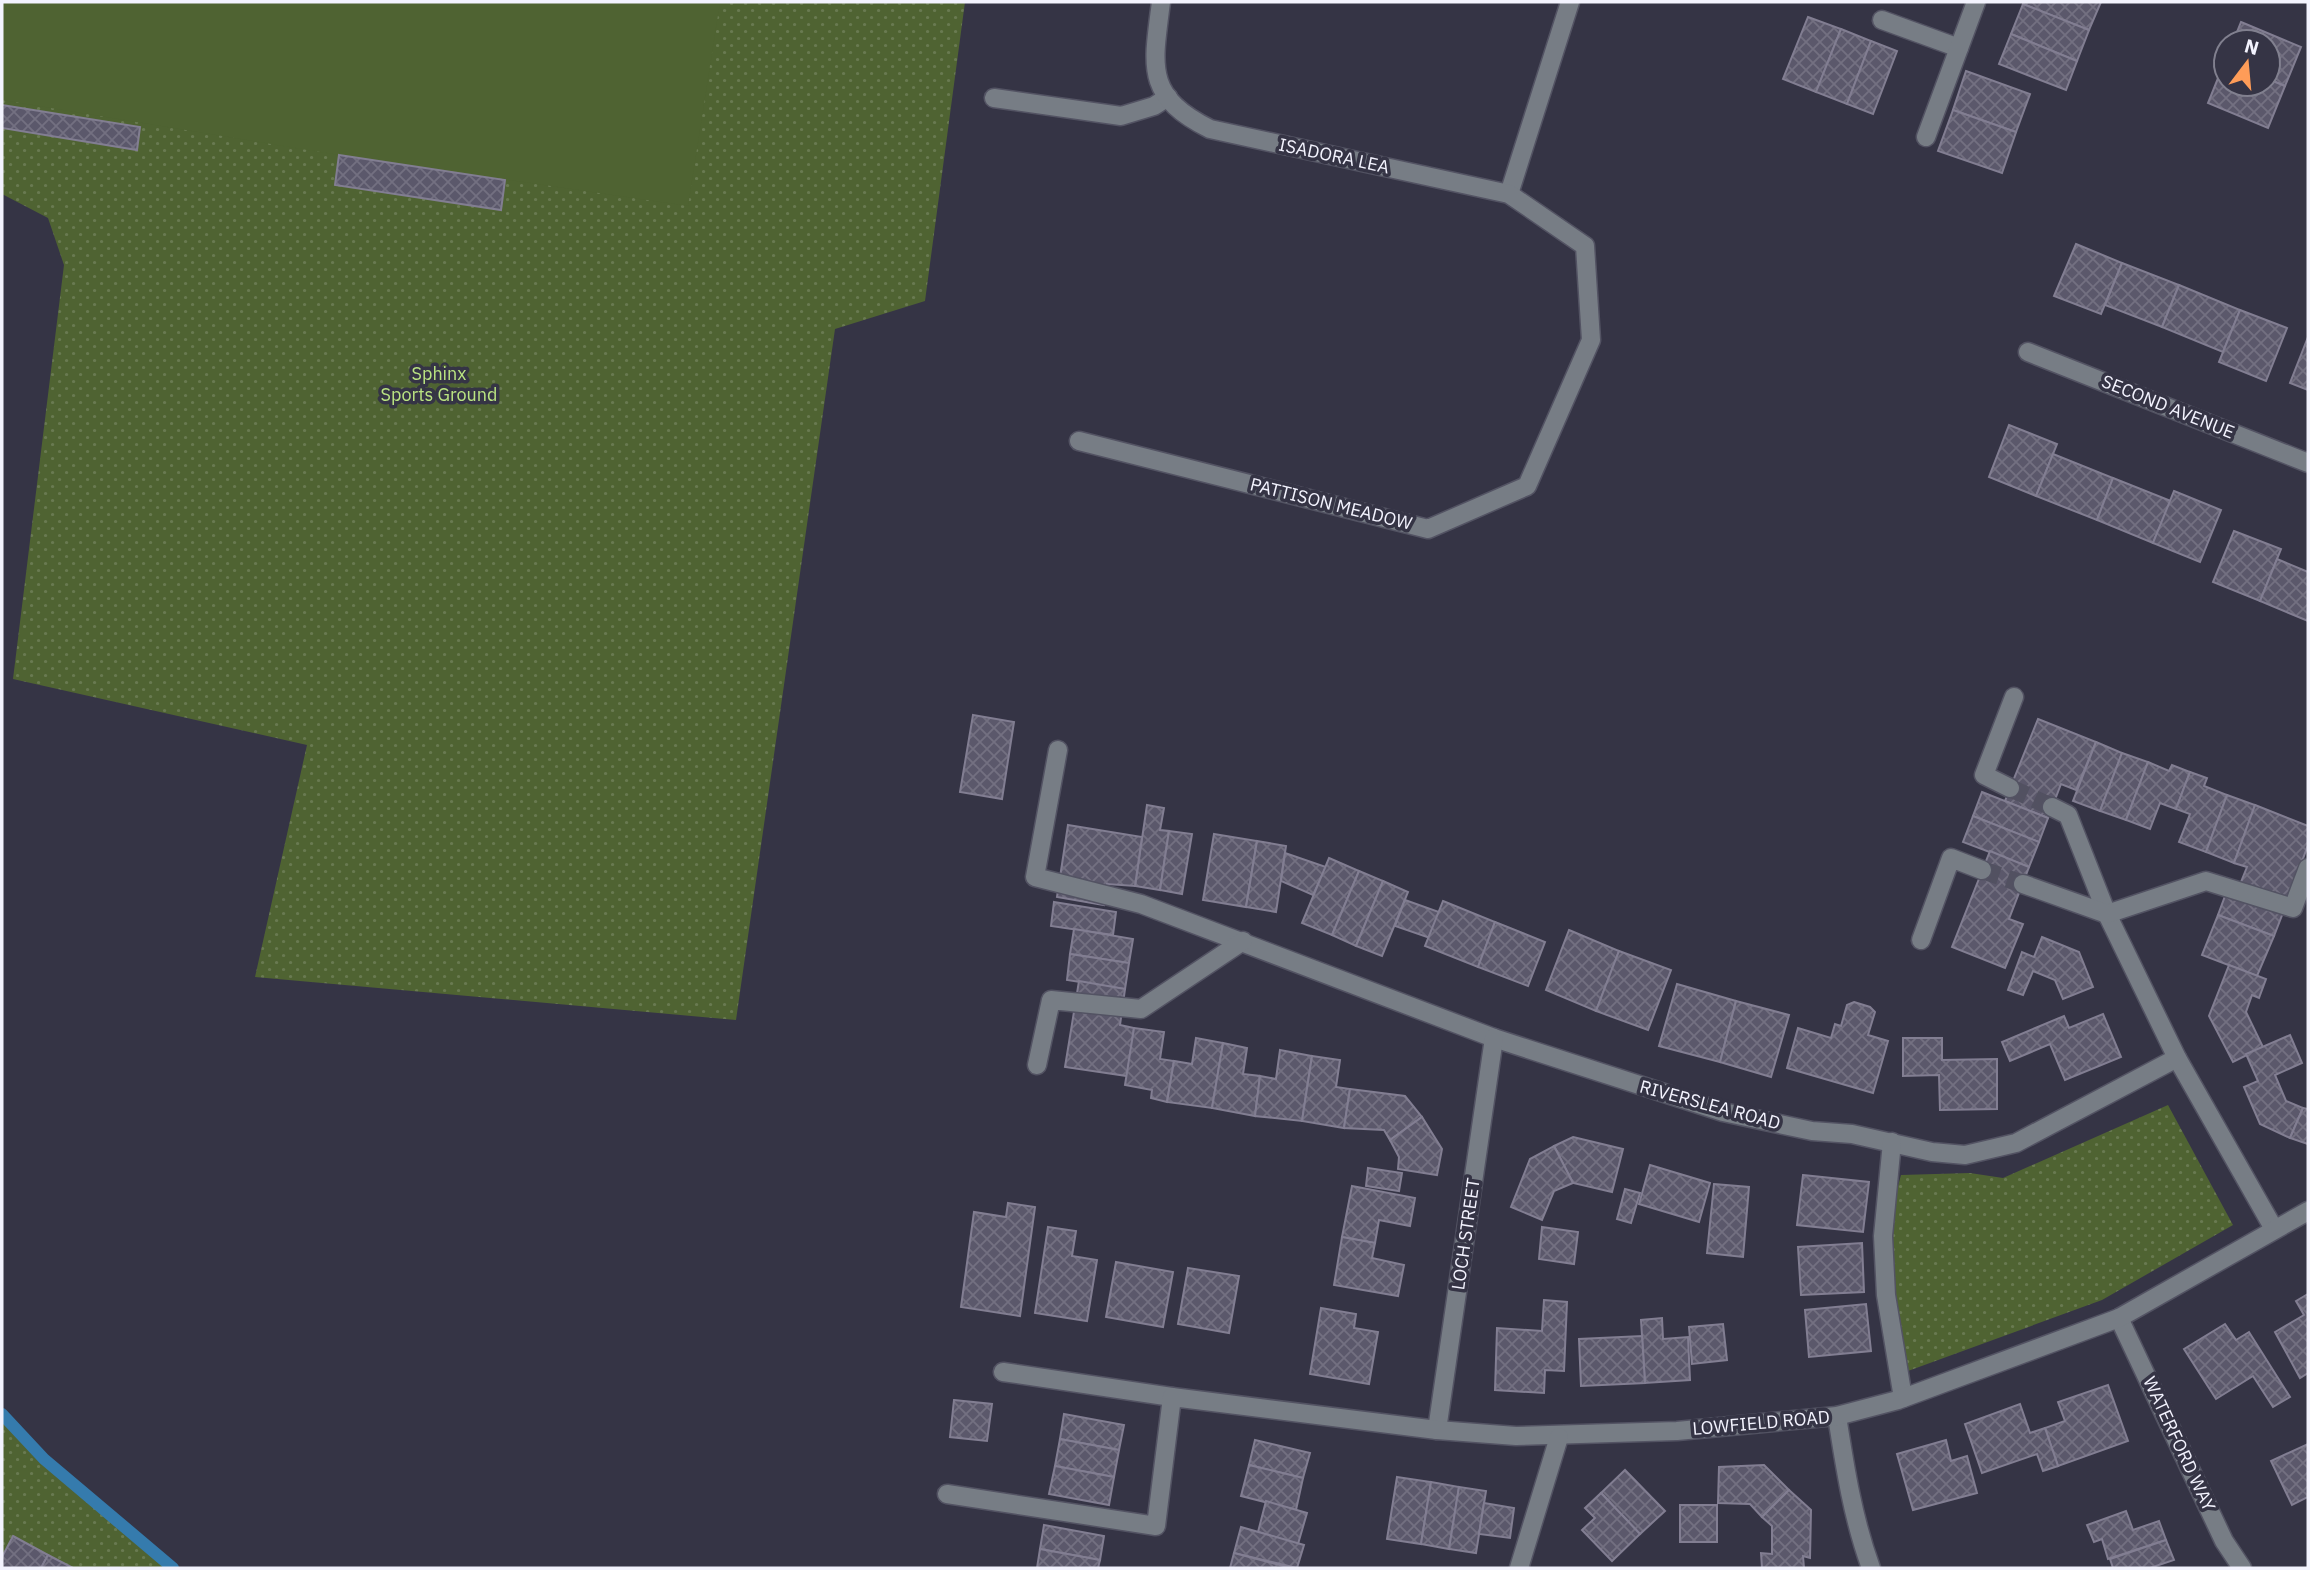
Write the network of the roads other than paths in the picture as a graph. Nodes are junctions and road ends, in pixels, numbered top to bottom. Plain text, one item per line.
1 (1161, 2) edge
2 (1570, 2) edge
3 (1976, 2) edge
4 (1882, 20) dead end
5 (1959, 48) junction
6 (1168, 97) junction
7 (994, 98) dead end
8 (1926, 137) dead end
9 (1509, 194) junction
10 (2028, 352) dead end
11 (1079, 441) dead end
12 (2308, 463) edge
13 (2014, 697) dead end
14 (1058, 750) dead end
15 (2010, 788) tunnel mouth
16 (2052, 807) tunnel mouth
17 (2308, 868) edge
18 (1982, 870) tunnel mouth
19 (2023, 884) tunnel mouth
20 (2107, 914) junction
21 (1922, 940) dead end
22 (1243, 941) junction
23 (1494, 1038) junction
24 (2177, 1058) junction
25 (1037, 1065) dead end
26 (1892, 1142) junction
27 (2308, 1211) edge
28 (2274, 1229) junction
29 (2119, 1318) junction
30 (1003, 1372) dead end
31 (1172, 1397) junction
32 (1903, 1398) junction
33 (1838, 1416) junction
34 (1437, 1430) junction
35 (1559, 1437) junction
36 (947, 1494) dead end
37 (1519, 1568) edge
38 (1871, 1568) edge
39 (2242, 1568) edge

1 - 6 street, ISADORA LEA
2 - 9 street
3 - 5 street
4 - 5 street
5 - 8 street
6 - 7 street
6 - 9 street, ISADORA LEA
9 - 11 street, PATTISON MEADOW
10 - 12 street, SECOND AVENUE
13 - 15 street
14 - 22 street, RIVERSLEA ROAD
16 - 20 street
17 - 20 street
18 - 21 street
19 - 20 street
20 - 24 street
22 - 23 street, RIVERSLEA ROAD
22 - 25 street
23 - 26 street, RIVERSLEA ROAD
23 - 34 street, LOCH STREET
24 - 26 street, RIVERSLEA ROAD
24 - 28 street
26 - 32 street
27 - 28 street, LOWFIELD ROAD
28 - 29 street, LOWFIELD ROAD
29 - 32 street, LOWFIELD ROAD
29 - 39 street, WATERFORD WAY
30 - 31 street, LOWFIELD ROAD
31 - 34 street, LOWFIELD ROAD
31 - 36 street
32 - 33 street, LOWFIELD ROAD
33 - 35 street, LOWFIELD ROAD
33 - 38 street
34 - 35 street, LOWFIELD ROAD
35 - 37 street

